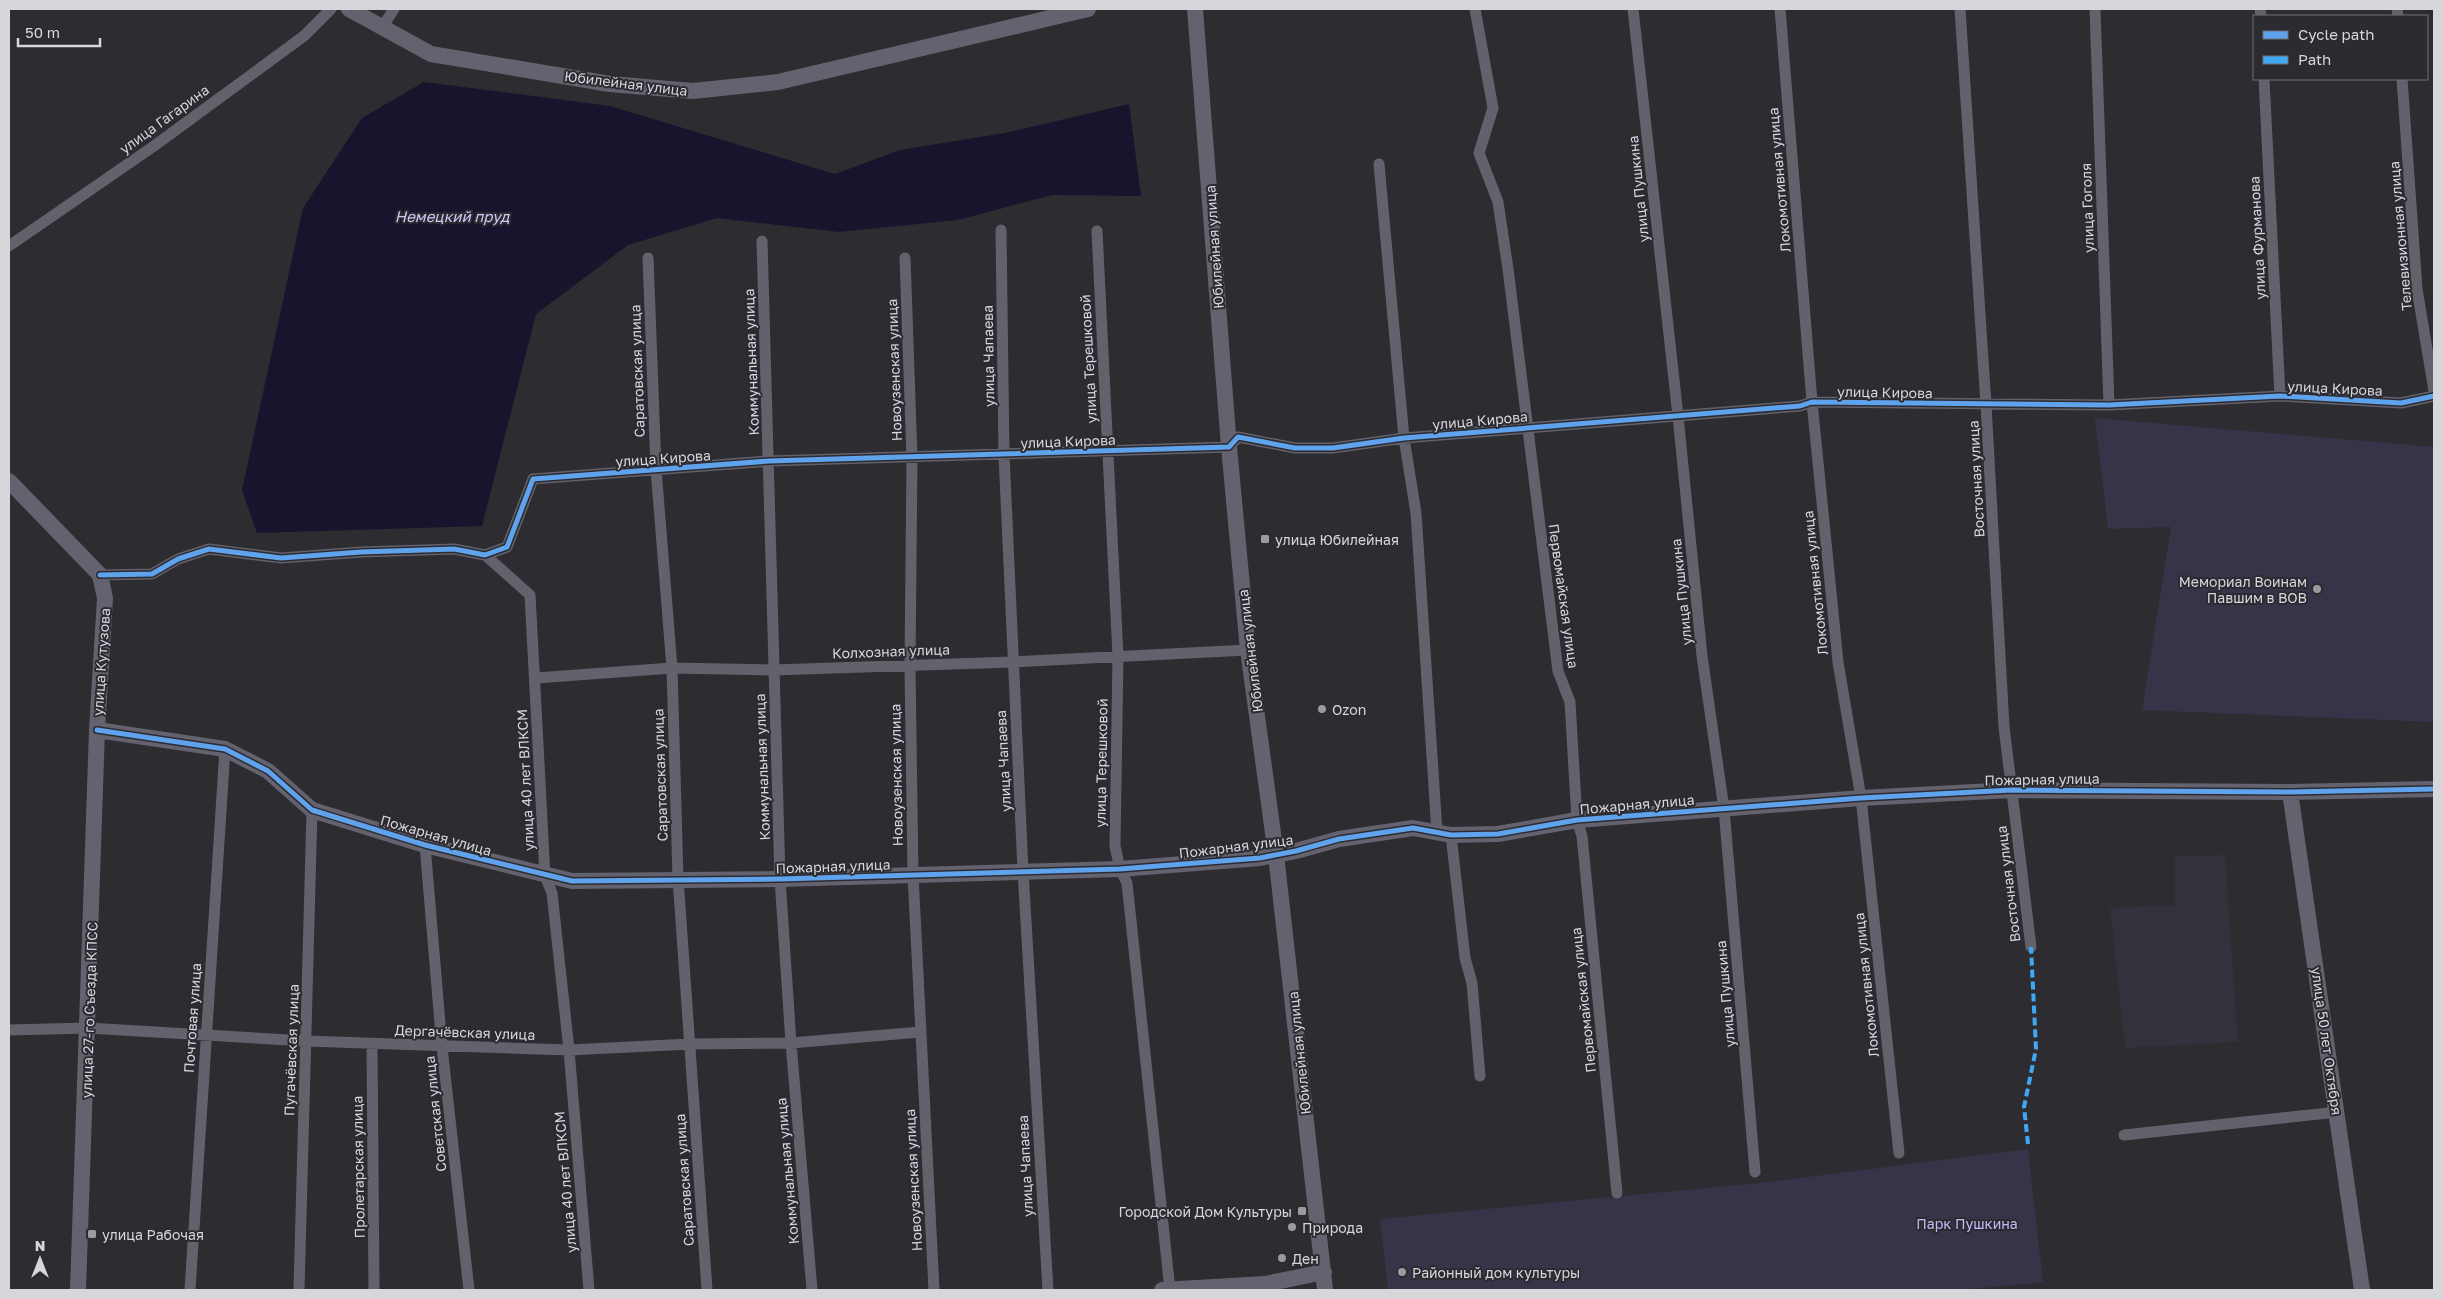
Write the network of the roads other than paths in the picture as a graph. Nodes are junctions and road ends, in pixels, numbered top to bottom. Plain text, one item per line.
1 (331, 9) edge
2 (349, 9) edge
3 (394, 9) edge
4 (1088, 9) edge
5 (1195, 9) edge
6 (1475, 9) edge
7 (1633, 9) edge
8 (1780, 9) edge
9 (1960, 9) edge
10 (2094, 9) edge
11 (383, 26) junction
12 (2264, 80) edge
13 (2402, 80) edge
14 (1379, 164) dead end
15 (1001, 230) dead end
16 (1097, 231) dead end
17 (762, 241) dead end
18 (9, 246) edge
19 (648, 258) dead end
20 (905, 258) dead end
21 (2434, 391) edge
22 (2280, 396) junction
23 (2434, 396) edge
24 (1812, 402) junction
25 (1986, 405) junction
26 (2109, 405) junction
27 (1678, 416) junction
28 (1526, 428) junction
29 (1404, 438) junction
30 (1228, 447) junction
31 (1108, 450) junction
32 (1004, 455) junction
33 (912, 457) junction
34 (768, 461) junction
35 (656, 469) junction
36 (9, 481) edge
37 (485, 555) junction
38 (100, 575) junction
39 (1248, 650) junction
40 (1118, 656) junction
41 (1014, 662) junction
42 (910, 666) junction
43 (672, 668) junction
44 (774, 670) junction
45 (536, 678) junction
46 (97, 730) junction
47 (226, 749) junction
48 (2434, 789) edge
49 (2012, 790) junction
50 (2290, 792) junction
51 (1861, 798) junction
52 (1724, 809) junction
53 (312, 810) junction
54 (1577, 820) junction
55 (1444, 834) junction
56 (425, 845) junction
57 (1276, 855) junction
58 (1120, 869) junction
59 (1023, 872) junction
60 (913, 875) junction
61 (545, 876) junction
62 (678, 878) junction
63 (780, 879) junction
64 (2031, 948) dead end
65 (88, 1028) junction
66 (9, 1030) edge
67 (920, 1032) junction
68 (205, 1036) junction
69 (306, 1041) junction
70 (791, 1043) junction
71 (372, 1044) junction
72 (690, 1044) junction
73 (442, 1047) junction
74 (569, 1050) junction
75 (1480, 1076) dead end
76 (2338, 1112) junction
77 (2124, 1135) dead end
78 (1899, 1153) dead end
79 (1755, 1172) dead end
80 (1617, 1193) dead end
81 (1324, 1272) junction
82 (78, 1290) edge
83 (190, 1290) edge
84 (299, 1290) edge
85 (374, 1290) edge
86 (470, 1290) edge
87 (589, 1290) edge
88 (707, 1290) edge
89 (812, 1290) edge
90 (934, 1290) edge
91 (1048, 1290) edge
92 (1162, 1290) edge
93 (1170, 1290) edge
94 (1325, 1290) edge
95 (2362, 1290) edge

1 - 18 street, улица Гагарина
2 - 11 street, Юбилейная улица
3 - 11 street
4 - 11 street, Юбилейная улица
5 - 30 street, Юбилейная улица
6 - 28 street, Первомайская улица
7 - 27 street, улица Пушкина
8 - 24 street, Локомотивная улица
9 - 25 street, Восточная улица
10 - 26 street, улица Гоголя
12 - 22 street, улица Фурманова
13 - 21 street, Телевизионная улица
14 - 29 street
15 - 32 street, улица Чапаева
16 - 31 street, улица Терешковой
17 - 34 street, Коммунальная улица
19 - 35 street, Саратовская улица
20 - 33 street, Новоузенская улица
22 - 23 street, улица Кирова
22 - 26 street, улица Кирова
24 - 25 street, улица Кирова
24 - 27 street, улица Кирова
24 - 51 street, Локомотивная улица
25 - 26 street, улица Кирова
25 - 49 street, Восточная улица
27 - 28 street, улица Кирова
27 - 52 street, улица Пушкина
28 - 29 street, улица Кирова
28 - 54 street, Первомайская улица
29 - 30 street, улица Кирова
29 - 55 street
30 - 31 street, улица Кирова
30 - 39 street, Юбилейная улица
31 - 32 street, улица Кирова
31 - 40 street, улица Терешковой
32 - 33 street, улица Кирова
32 - 41 street, улица Чапаева
33 - 34 street, улица Кирова
33 - 42 street, Новоузенская улица
34 - 35 street, улица Кирова
34 - 44 street, Коммунальная улица
35 - 37 street, улица Кирова
35 - 43 street, Саратовская улица
36 - 38 street
37 - 38 street
37 - 45 street, улица 40 лет ВЛКСМ
38 - 46 street, улица Кутузова
39 - 40 street, Колхозная улица
39 - 57 street, Юбилейная улица
40 - 41 street, Колхозная улица
40 - 58 street, улица Терешковой
41 - 42 street, Колхозная улица
41 - 59 street, улица Чапаева
42 - 44 street, Колхозная улица
42 - 60 street, Новоузенская улица
43 - 44 street, Колхозная улица
43 - 45 street, Колхозная улица
43 - 62 street, Саратовская улица
44 - 63 street, Коммунальная улица
45 - 61 street, улица 40 лет ВЛКСМ
46 - 47 street, Пожарная улица
46 - 65 street, улица 27-го Съезда КПСС
47 - 53 street, Пожарная улица
47 - 68 street, Почтовая улица
48 - 50 street, Пожарная улица
49 - 50 street, Пожарная улица
49 - 51 street, Пожарная улица
49 - 64 street, Восточная улица
50 - 76 street, улица 50 лет Октября
51 - 52 street, Пожарная улица
51 - 78 street, Локомотивная улица
52 - 54 street, Пожарная улица
52 - 79 street, улица Пушкина
53 - 56 street, Пожарная улица
53 - 69 street, Пугачёвская улица
54 - 55 street, Пожарная улица
54 - 80 street, Первомайская улица
55 - 57 street, Пожарная улица
55 - 75 street
56 - 61 street, Пожарная улица
56 - 73 street, Советская улица
57 - 58 street, Пожарная улица
57 - 81 street, Юбилейная улица
58 - 59 street, Пожарная улица
58 - 93 street, улица Терешковой
59 - 60 street, Пожарная улица
59 - 91 street, улица Чапаева
60 - 63 street, Пожарная улица
60 - 67 street, Новоузенская улица
61 - 62 street, Пожарная улица
61 - 74 street, улица 40 лет ВЛКСМ
62 - 63 street, Пожарная улица
62 - 72 street, Саратовская улица
63 - 70 street, Коммунальная улица
65 - 66 street, Дергачёвская улица
65 - 68 street, Дергачёвская улица
65 - 82 street, улица 27-го Съезда КПСС
67 - 70 street, Дергачёвская улица
67 - 90 street, Новоузенская улица
68 - 69 street, Дергачёвская улица
68 - 83 street, Почтовая улица
69 - 71 street, Дергачёвская улица
69 - 84 street, Пугачёвская улица
70 - 72 street, Дергачёвская улица
70 - 89 street, Коммунальная улица
71 - 73 street, Дергачёвская улица
71 - 85 street, Пролетарская улица
72 - 74 street, Дергачёвская улица
72 - 88 street, Саратовская улица
73 - 74 street, Дергачёвская улица
73 - 86 street, Советская улица
74 - 87 street, улица 40 лет ВЛКСМ
76 - 77 street
76 - 95 street, улица 50 лет Октября
81 - 93 street
81 - 94 street, Юбилейная улица
92 - 93 street

